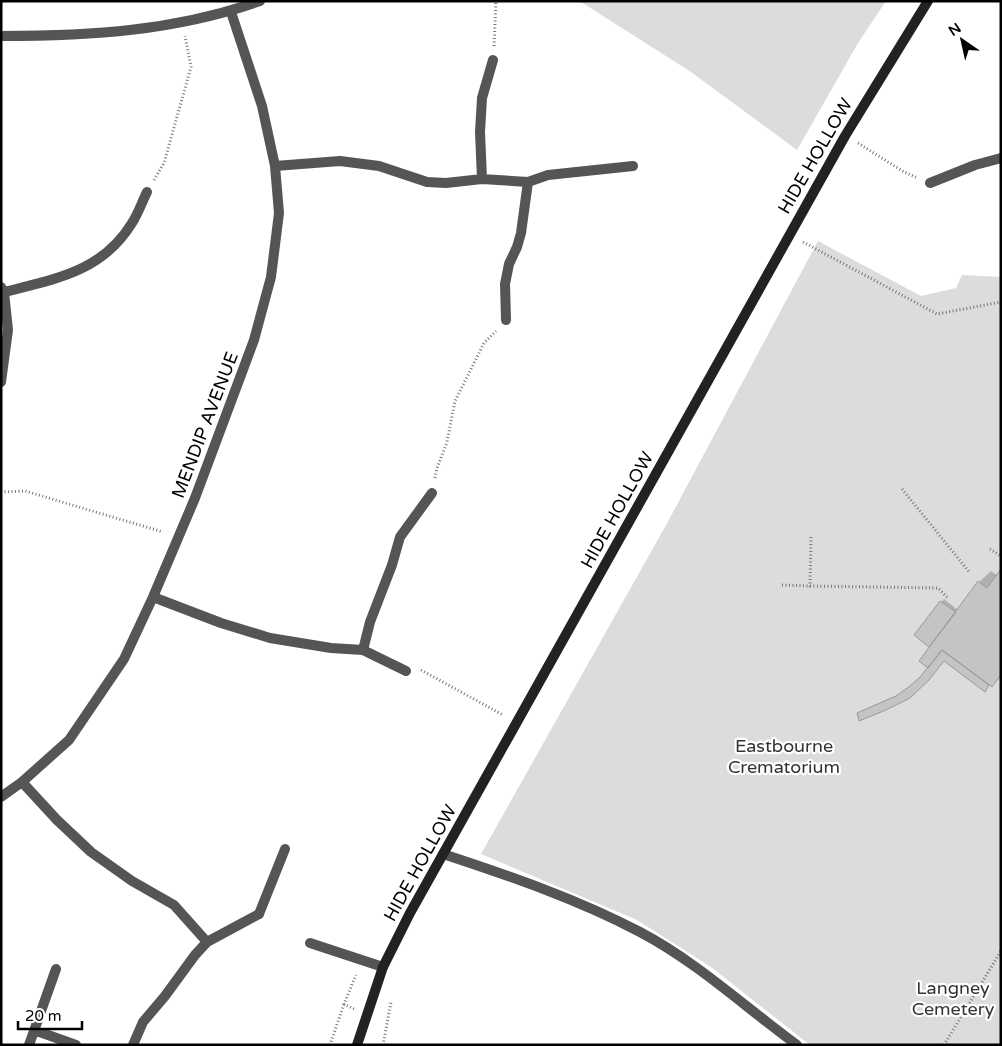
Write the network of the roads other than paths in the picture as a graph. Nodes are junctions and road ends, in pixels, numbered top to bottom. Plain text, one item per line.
1 (260, 1) edge
2 (928, 1) edge
3 (231, 12) junction
4 (1, 36) edge
5 (492, 60) road end
6 (1001, 158) edge
7 (276, 166) junction
8 (633, 166) dead end
9 (482, 179) junction
10 (528, 182) junction
11 (930, 183) road end
12 (147, 192) road end
13 (2, 289) edge
14 (506, 320) road end
15 (1, 382) edge
16 (432, 493) road end
17 (153, 596) junction
18 (363, 650) junction
19 (406, 671) road end
20 (22, 782) junction
21 (1, 797) edge
22 (285, 849) dead end
23 (443, 854) junction
24 (207, 942) junction
25 (310, 943) dead end
26 (383, 967) junction
27 (56, 969) dead end
28 (34, 1030) junction
29 (29, 1045) edge
30 (76, 1045) edge
31 (133, 1045) edge
32 (357, 1045) edge
33 (797, 1045) edge

1 - 3 street
2 - 23 main road, HIDE HOLLOW
3 - 4 street
3 - 7 street, MENDIP AVENUE
5 - 9 street
6 - 11 street
7 - 9 street
7 - 17 street, MENDIP AVENUE
8 - 10 street
9 - 10 street
10 - 14 street
12 - 13 street
13 - 15 street
16 - 18 street
17 - 18 street
17 - 20 street, MENDIP AVENUE
18 - 19 street
20 - 21 street, MENDIP AVENUE
20 - 24 street
22 - 24 street
23 - 26 main road, HIDE HOLLOW
23 - 33 street
24 - 31 street
25 - 26 street
26 - 32 main road, HIDE HOLLOW
27 - 28 street
28 - 29 street
28 - 30 street

